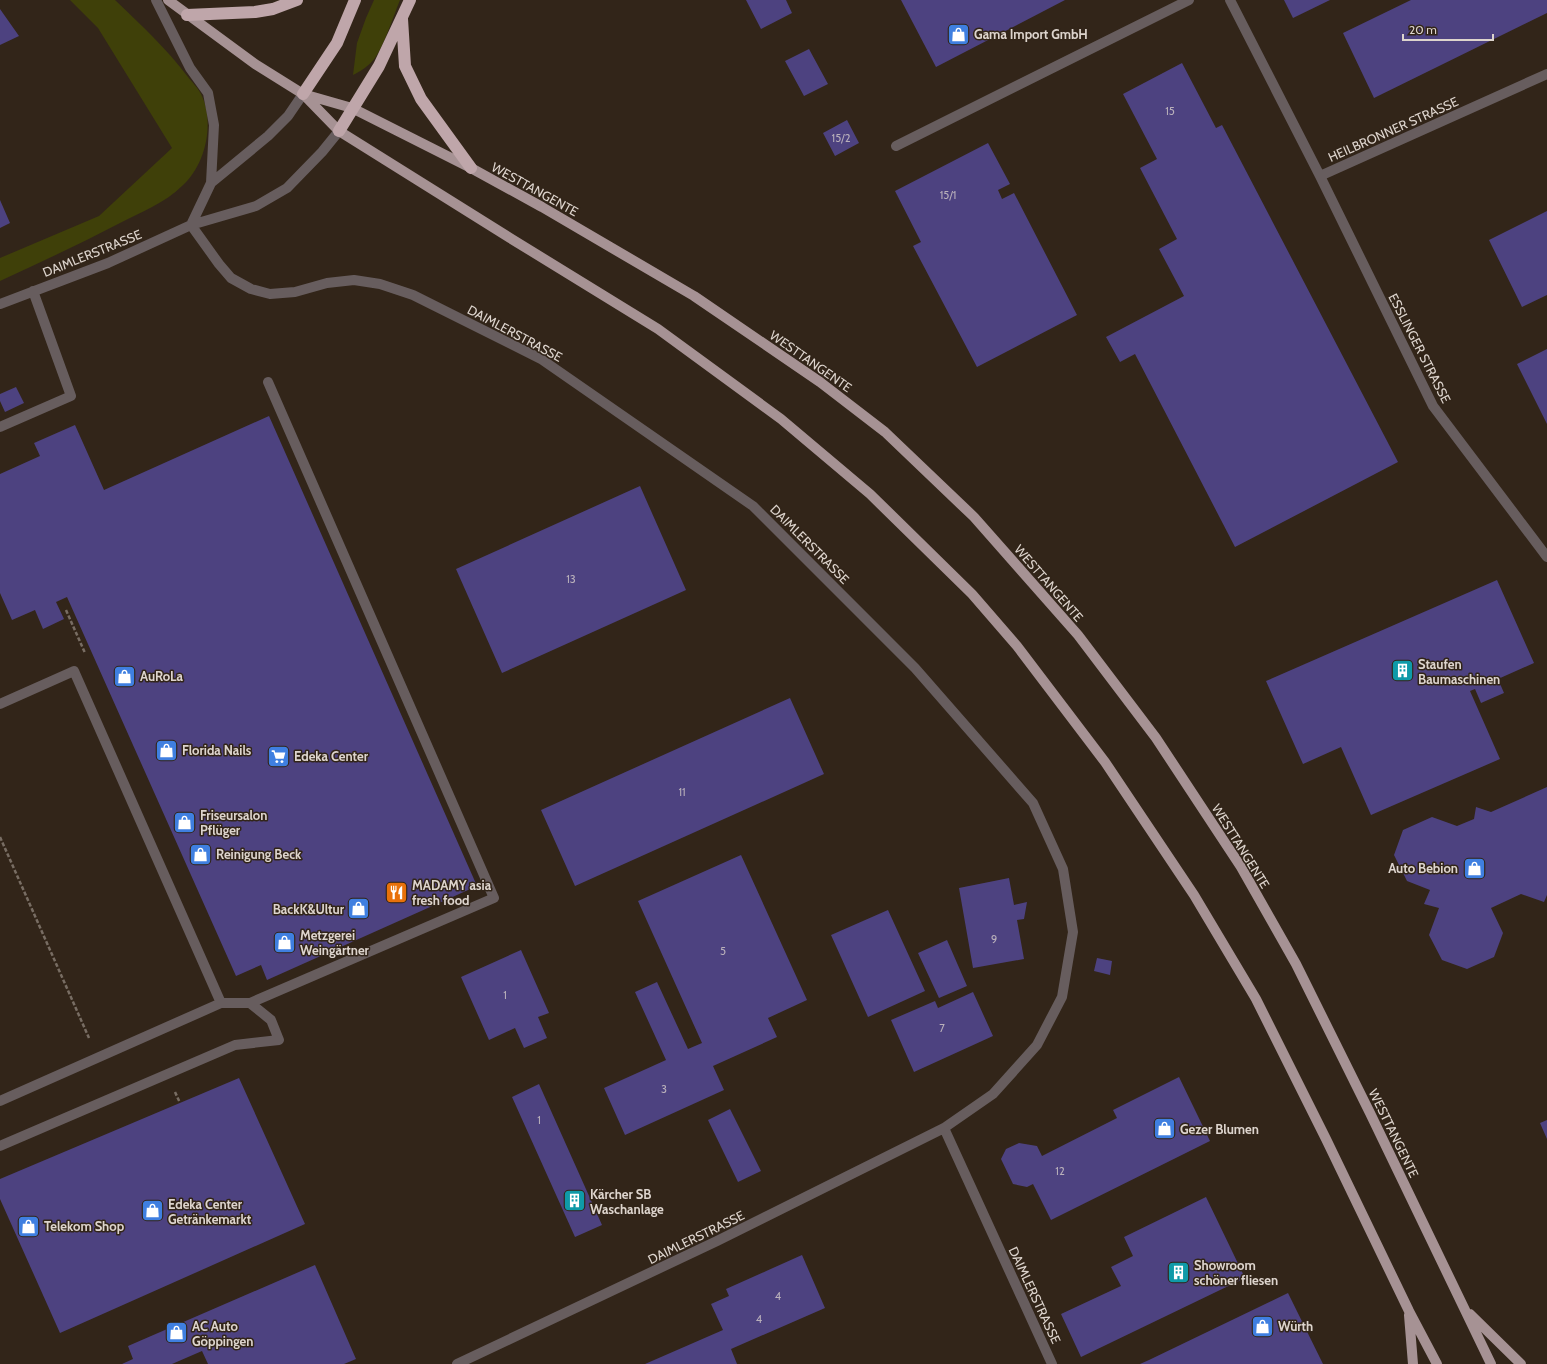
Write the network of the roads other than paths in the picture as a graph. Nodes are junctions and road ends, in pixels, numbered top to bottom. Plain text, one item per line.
1 (156, 0) edge
2 (168, 0) edge
3 (297, 0) edge
4 (355, 0) edge
5 (410, 0) edge
6 (1189, 0) edge
7 (1230, 0) edge
8 (187, 15) junction
9 (402, 19) junction
10 (1547, 74) edge
11 (303, 94) junction
12 (352, 108) junction
13 (339, 131) junction
14 (896, 146) dead end
15 (472, 168) junction
16 (1320, 176) junction
17 (211, 183) junction
18 (192, 225) junction
19 (33, 291) junction
20 (0, 304) edge
21 (268, 382) dead end
22 (0, 427) edge
23 (1547, 557) edge
24 (0, 704) edge
25 (221, 1003) junction
26 (250, 1003) junction
27 (0, 1101) edge
28 (944, 1128) junction
29 (0, 1146) edge
30 (1463, 1307) junction
31 (1409, 1311) junction
32 (457, 1364) edge
33 (1052, 1364) edge
34 (1413, 1364) edge
35 (1437, 1364) edge
36 (1491, 1364) edge
37 (1521, 1364) edge

1 - 17 street
2 - 8 main road, WESTTANGENTE
3 - 8 highway
4 - 11 highway
5 - 9 highway
6 - 14 street
7 - 16 street, HEILBRONNER STRASSE
8 - 11 main road, WESTTANGENTE
9 - 12 highway
9 - 15 highway
10 - 16 street, HEILBRONNER STRASSE
11 - 12 main road, WESTTANGENTE
11 - 13 main road, WESTTANGENTE
11 - 17 street
12 - 13 highway
12 - 15 main road, WESTTANGENTE
13 - 18 street, DAIMLERSTRASSE
13 - 31 main road, WESTTANGENTE
15 - 30 main road, WESTTANGENTE
16 - 23 street, ESSLINGER STRASSE
17 - 18 street
18 - 19 street, DAIMLERSTRASSE
18 - 28 street, DAIMLERSTRASSE
19 - 20 street, DAIMLERSTRASSE
19 - 22 street
21 - 26 street
24 - 25 street
25 - 26 street
25 - 27 street
26 - 29 street
28 - 32 street, DAIMLERSTRASSE
28 - 33 street, DAIMLERSTRASSE
30 - 36 main road, WESTTANGENTE
30 - 37 main road
31 - 34 main road
31 - 35 main road, WESTTANGENTE

